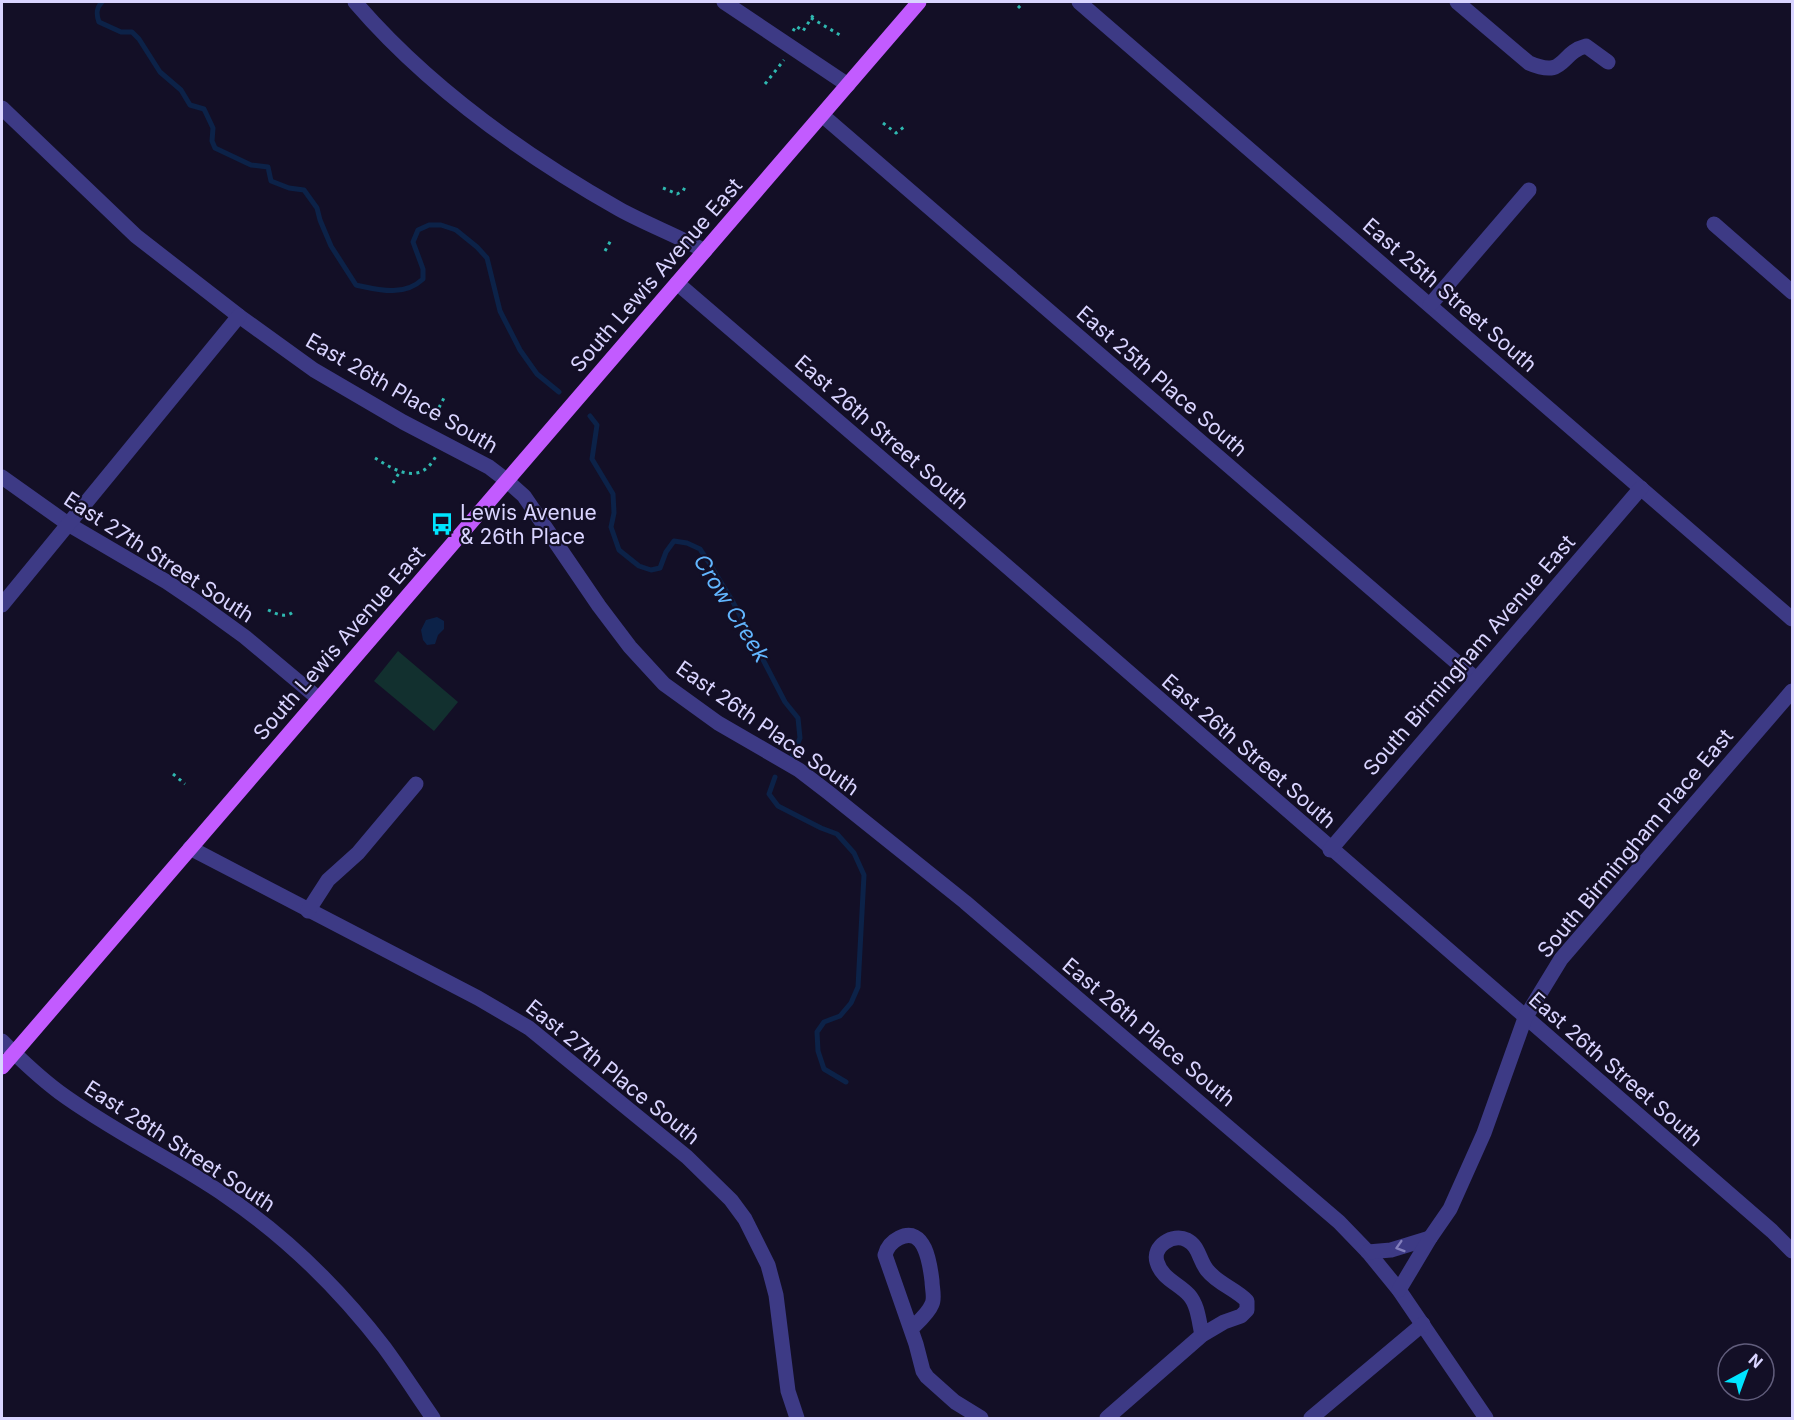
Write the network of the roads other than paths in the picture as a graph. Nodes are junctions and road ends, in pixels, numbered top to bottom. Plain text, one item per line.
1 (355, 2) edge
2 (724, 2) edge
3 (920, 2) edge
4 (1079, 2) edge
5 (1457, 2) edge
6 (1608, 62) dead end
7 (848, 85) junction
8 (2, 108) edge
9 (822, 115) junction
10 (1529, 190) dead end
11 (1714, 224) dead end
12 (705, 250) junction
13 (677, 283) junction
14 (1792, 292) edge
15 (1430, 305) junction
16 (239, 316) junction
17 (2, 477) edge
18 (506, 480) junction
19 (1641, 488) junction
20 (68, 524) junction
21 (2, 605) edge
22 (1792, 619) edge
23 (1476, 678) junction
24 (1792, 691) edge
25 (319, 699) junction
26 (416, 784) dead end
27 (190, 848) junction
28 (1330, 849) junction
29 (308, 911) junction
30 (1525, 1018) junction
31 (2, 1041) edge
32 (14, 1052) junction
33 (2, 1067) edge
34 (1430, 1238) junction
35 (1792, 1251) edge
36 (1368, 1252) junction
37 (1399, 1290) junction
38 (1423, 1324) junction
39 (911, 1329) junction
40 (1202, 1335) junction
41 (433, 1419) edge
42 (797, 1419) edge
43 (981, 1419) edge
44 (1107, 1419) edge
45 (1311, 1419) edge
46 (1486, 1419) edge

1 - 12 street
2 - 7 street
3 - 7 main road, South Lewis Avenue East
4 - 15 street, East 25th Street South
5 - 6 street
7 - 9 main road, South Lewis Avenue East
8 - 16 street, East 26th Place South
9 - 12 main road, South Lewis Avenue East
9 - 23 street, East 25th Place South
10 - 15 street
11 - 14 street
12 - 13 main road, South Lewis Avenue East
13 - 18 main road, South Lewis Avenue East
13 - 28 street, East 26th Street South
15 - 19 street, East 25th Street South
16 - 18 street, East 26th Place South
16 - 20 street
17 - 20 street, East 27th Street South
18 - 25 main road, South Lewis Avenue East
18 - 36 street, East 26th Place South
19 - 22 street, East 25th Street South
19 - 23 street, South Birmingham Avenue East
20 - 21 street
20 - 25 street, East 27th Street South
23 - 28 street, South Birmingham Avenue East
24 - 30 street, South Birmingham Place East
25 - 27 main road, South Lewis Avenue East
26 - 29 street
27 - 29 street, East 27th Place South
27 - 32 main road, South Lewis Avenue East
28 - 30 street, East 26th Street South
29 - 42 street, East 27th Place South
30 - 34 street, South Birmingham Place East
30 - 35 street, East 26th Street South
31 - 32 street, East 28th Street South
32 - 33 main road, South Lewis Avenue East
32 - 41 street, East 28th Street South
34 -> 36 street
34 - 37 street, South Birmingham Place East
36 - 37 street, East 26th Place South
37 - 38 street, East 26th Place South
38 - 45 street
38 - 46 street, East 26th Place South
39 - 39 street
39 - 43 street
40 - 40 street
40 - 44 street

